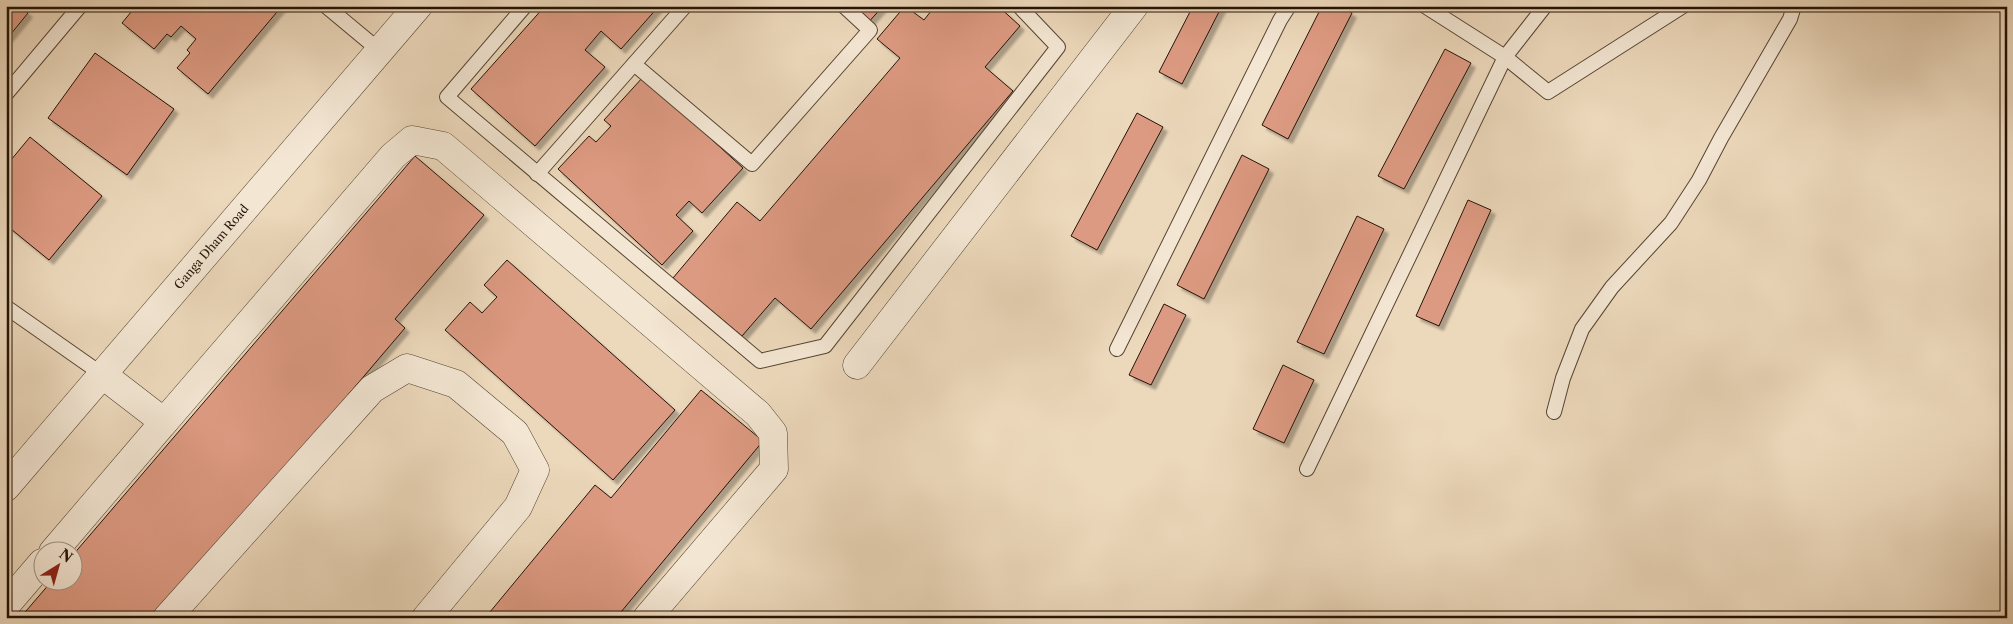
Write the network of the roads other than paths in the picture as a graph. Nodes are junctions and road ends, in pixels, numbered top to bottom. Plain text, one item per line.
1 (80, 6) edge
2 (326, 6) edge
3 (418, 6) edge
4 (525, 6) edge
5 (685, 6) edge
6 (844, 6) edge
7 (1019, 6) edge
8 (1134, 6) edge
9 (1289, 6) edge
10 (1425, 6) edge
11 (1545, 6) edge
12 (1683, 6) edge
13 (1794, 6) edge
14 (380, 51) junction
15 (1505, 57) junction
16 (634, 64) junction
17 (6, 94) edge
18 (537, 174) junction
19 (6, 307) edge
20 (1117, 349) dead end
21 (857, 365) dead end
22 (102, 375) junction
23 (1554, 412) dead end
24 (164, 422) junction
25 (1307, 470) dead end
26 (6, 487) edge
27 (62, 542) edge
28 (32, 575) edge
29 (6, 605) edge
30 (167, 618) edge
31 (426, 618) edge
32 (647, 618) edge

1 - 17 lane
2 - 14 lane
3 - 14 street, Ganga Dham Road
4 - 18 lane
5 - 16 lane
6 - 16 lane
7 - 18 lane
8 - 21 street
9 - 20 lane
10 - 15 lane
11 - 15 lane
12 - 15 lane
13 - 23 lane
14 - 22 street, Ganga Dham Road
15 - 25 lane
16 - 18 lane
19 - 22 lane
22 - 24 street
22 - 26 street, Ganga Dham Road
24 - 27 street
24 - 32 street
28 - 29 street
30 - 31 street

